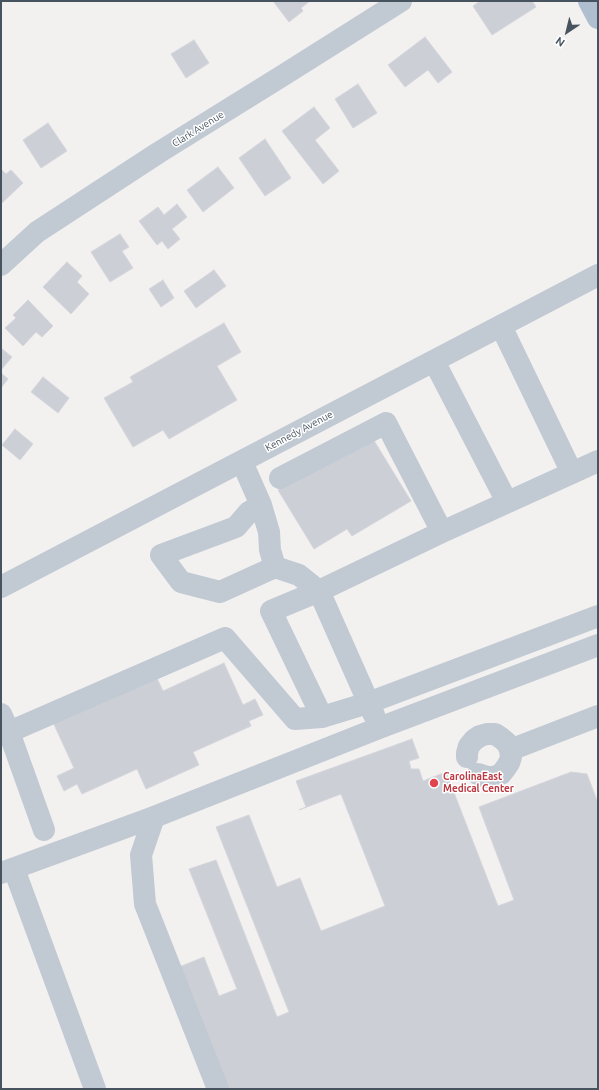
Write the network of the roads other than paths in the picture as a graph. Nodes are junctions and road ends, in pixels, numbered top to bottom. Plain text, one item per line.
1 (401, 1) edge
2 (589, 1) edge
3 (598, 18) edge
4 (1, 265) edge
5 (598, 276) edge
6 (500, 326) junction
7 (434, 361) junction
8 (376, 390) junction
9 (386, 423) junction
10 (598, 461) edge
11 (242, 462) junction
12 (572, 473) junction
13 (280, 478) dead end
14 (507, 502) junction
15 (261, 505) junction
16 (442, 532) junction
17 (275, 566) junction
18 (1, 587) edge
19 (319, 591) junction
20 (598, 616) edge
21 (598, 645) edge
22 (368, 703) junction
23 (598, 716) edge
24 (322, 717) junction
25 (5, 723) edge
26 (379, 728) junction
27 (510, 750) junction
28 (154, 817) junction
29 (44, 830) dead end
30 (7, 871) edge
31 (95, 1089) edge
32 (218, 1089) edge

1 - 4 street, Clark Avenue
2 - 3 main road
5 - 6 street, Kennedy Avenue
6 - 7 street, Kennedy Avenue
6 - 12 street
7 - 8 street, Kennedy Avenue
7 - 14 street
8 - 9 street
8 - 11 street, Kennedy Avenue
9 - 13 street
9 - 16 street
10 - 12 street
11 - 15 street
11 - 18 street, Kennedy Avenue
12 - 14 street
14 - 16 street
15 - 17 street
15 - 17 street
16 - 19 street
17 - 19 street
19 - 22 street
19 - 24 street
20 - 22 street
21 - 26 street
22 - 24 street
22 - 26 street
23 - 27 street
24 - 25 street
25 - 29 street
26 - 28 street
27 - 27 street
28 - 30 street
28 - 32 street
30 - 31 street

